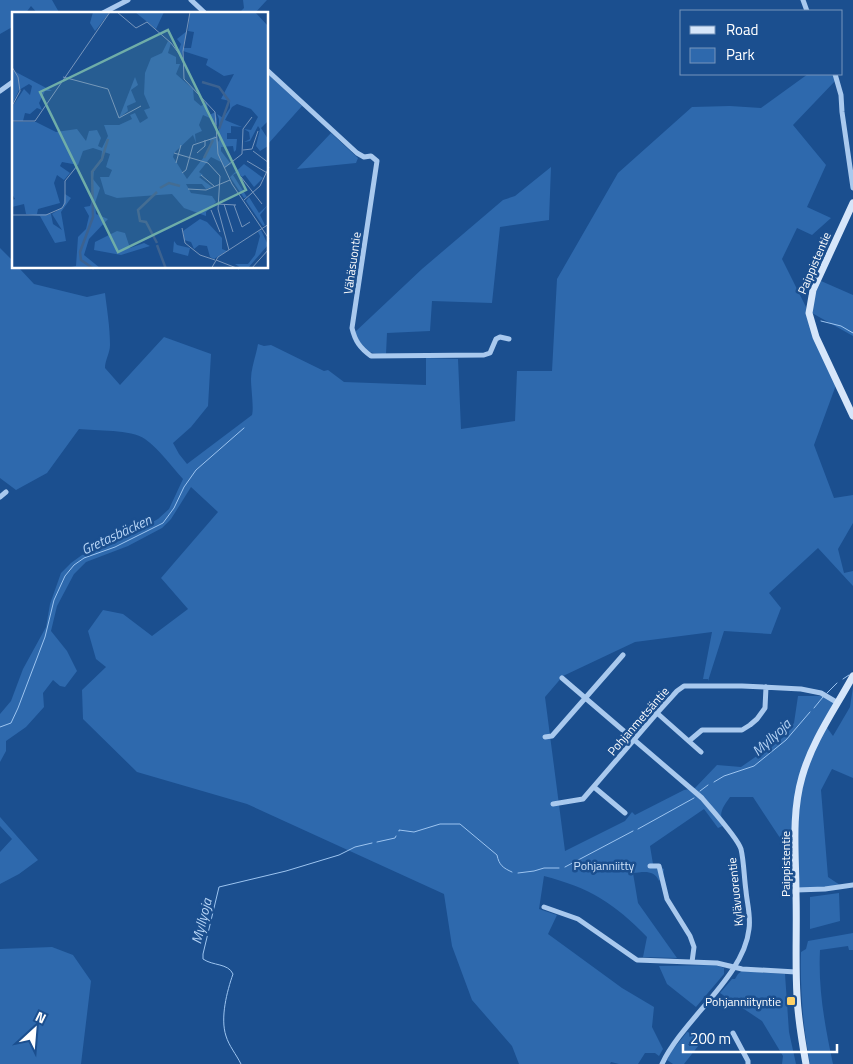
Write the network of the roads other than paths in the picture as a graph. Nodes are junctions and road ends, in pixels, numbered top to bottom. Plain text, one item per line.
1 (128, 0) edge
2 (191, 0) edge
3 (105, 12) edge
4 (204, 12) edge
5 (269, 72) edge
6 (835, 75) edge
7 (12, 82) edge
8 (0, 91) edge
9 (853, 188) edge
10 (853, 203) edge
11 (509, 339) dead end
12 (853, 416) edge
13 (6, 492) dead end
14 (0, 497) edge
15 (623, 655) dead end
16 (853, 676) edge
17 (562, 678) dead end
18 (766, 687) junction
19 (585, 698) junction
20 (838, 704) junction
21 (657, 713) junction
22 (545, 737) dead end
23 (634, 741) junction
24 (689, 741) junction
25 (701, 752) dead end
26 (594, 787) junction
27 (553, 804) dead end
28 (626, 814) dead end
29 (650, 866) dead end
30 (853, 886) edge
31 (796, 890) junction
32 (544, 907) dead end
33 (692, 962) junction
34 (734, 967) junction
35 (796, 972) junction
36 (733, 1033) dead end
37 (663, 1064) edge
38 (748, 1064) edge
39 (806, 1064) edge

1 - 3 street
2 - 4 street
5 - 11 street, Vähäsuontie
6 - 9 street
7 - 8 street
10 - 12 street, Paippistentie
13 - 14 street
15 - 19 street
16 - 20 street, Paippistentie
17 - 19 street, Kylävuorentie
18 - 20 street, Pohjanmetsäntie
18 - 21 street, Pohjanmetsäntie
18 - 24 street
19 - 22 street
19 - 23 street, Kylävuorentie
20 - 31 street, Paippistentie
21 - 23 street, Pohjanmetsäntie
21 - 24 street
23 - 26 street, Pohjanmetsäntie
23 - 34 street, Kylävuorentie
24 - 25 street
26 - 27 street, Pohjanmetsäntie
26 - 28 street
29 - 33 street
30 - 31 street
31 - 35 street, Paippistentie
32 - 33 street
33 - 34 street
34 - 35 street
34 - 37 street, Kylävuorentie
35 - 39 street, Paippistentie
36 - 38 street

